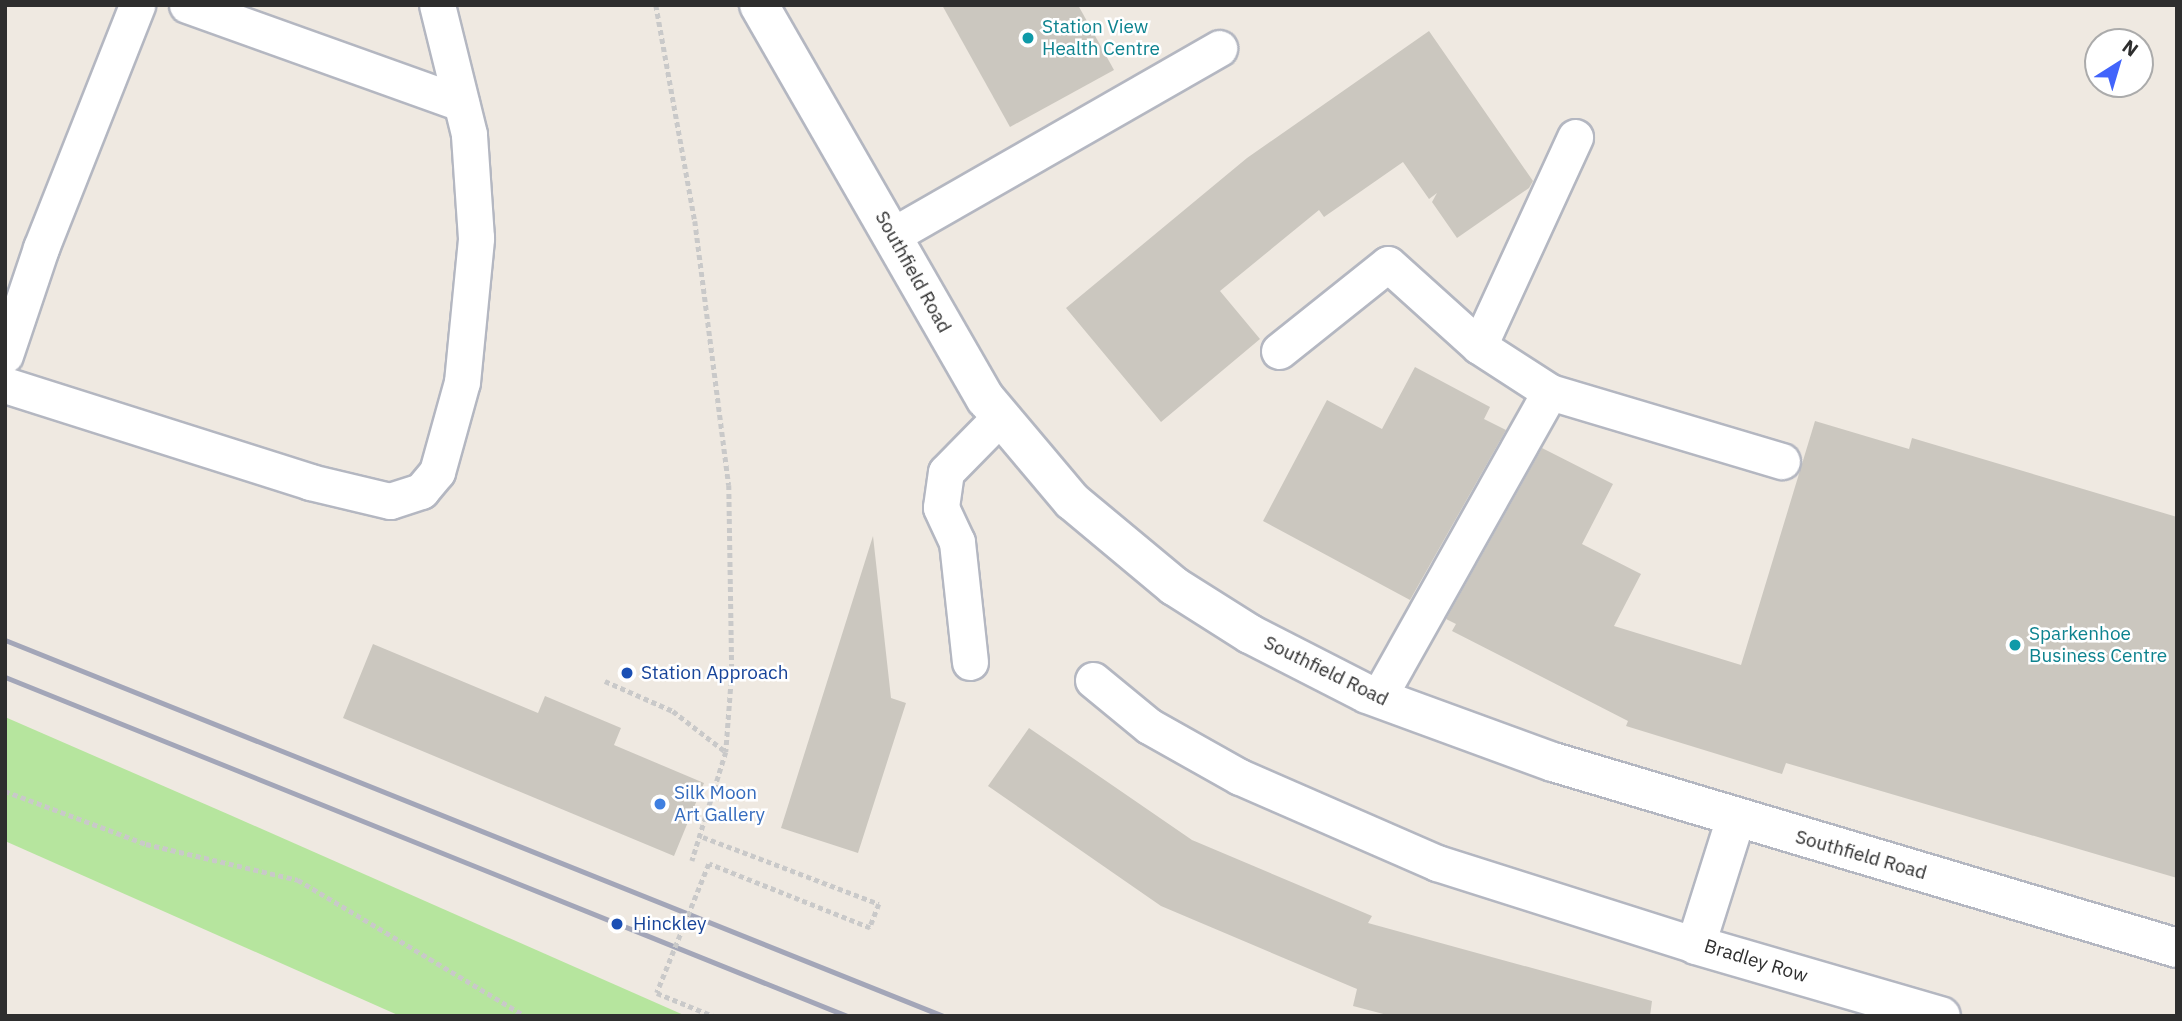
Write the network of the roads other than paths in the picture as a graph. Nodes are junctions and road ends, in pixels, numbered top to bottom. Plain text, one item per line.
1 (137, 5) edge
2 (187, 5) edge
3 (437, 5) edge
4 (759, 5) edge
5 (1219, 48) dead end
6 (461, 103) junction
7 (1575, 137) dead end
8 (893, 235) junction
9 (1479, 346) junction
10 (1279, 351) dead end
11 (5, 355) edge
12 (5, 385) edge
13 (1550, 392) junction
14 (999, 418) junction
15 (1782, 461) dead end
16 (970, 662) dead end
17 (1093, 680) dead end
18 (1378, 698) junction
19 (1736, 818) junction
20 (1696, 945) junction
21 (2177, 948) edge
22 (1941, 1016) edge

1 - 11 lane
2 - 6 lane
3 - 6 lane
4 - 8 main road, Southfield Road
5 - 8 lane
6 - 12 lane
7 - 9 lane
8 - 14 main road, Southfield Road
9 - 10 lane
9 - 13 lane
13 - 15 lane
13 - 18 lane
14 - 16 lane
14 - 18 main road, Southfield Road
17 - 20 lane
18 - 19 main road, Southfield Road
19 - 20 main road, Bradley Row
19 - 21 main road, Southfield Road
20 - 22 main road, Bradley Row

